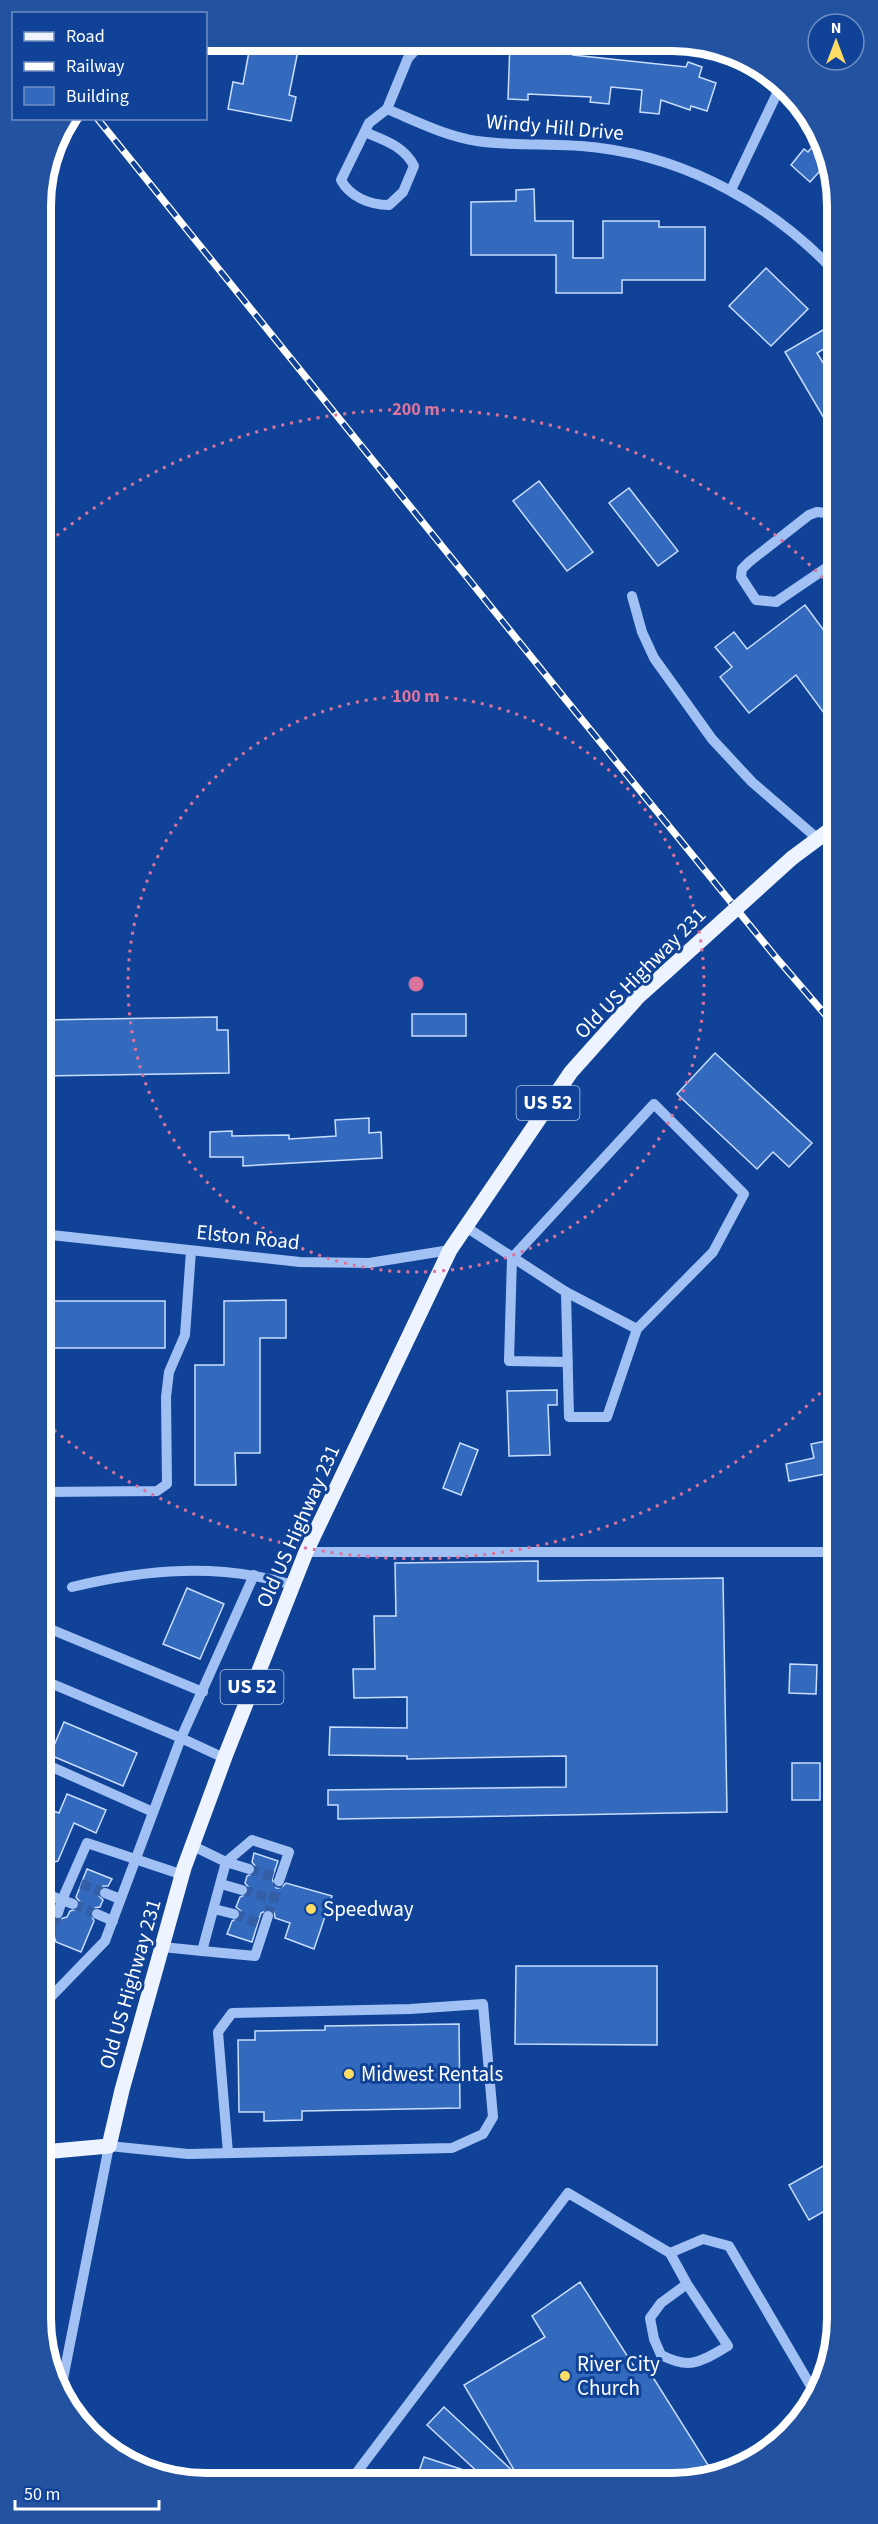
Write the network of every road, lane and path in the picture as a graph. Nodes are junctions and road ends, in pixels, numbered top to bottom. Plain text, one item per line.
1 (415, 51) edge
2 (777, 92) edge
3 (387, 109) junction
4 (365, 132) junction
5 (730, 190) junction
6 (827, 265) edge
7 (827, 513) edge
8 (827, 567) edge
9 (632, 596) dead end
10 (827, 832) edge
11 (818, 839) junction
12 (466, 1227) junction
13 (51, 1235) edge
14 (450, 1250) junction
15 (191, 1251) junction
16 (512, 1258) junction
17 (566, 1292) junction
18 (637, 1329) junction
19 (568, 1362) junction
20 (51, 1492) edge
21 (306, 1552) junction
22 (827, 1552) edge
23 (254, 1575) junction
24 (293, 1585) junction
25 (72, 1587) dead end
26 (51, 1629) edge
27 (51, 1683) edge
28 (203, 1692) junction
29 (181, 1738) junction
30 (224, 1758) junction
31 (51, 1767) edge
32 (153, 1812) junction
33 (193, 1846) junction
34 (135, 1859) junction
35 (226, 1862) junction
36 (249, 1869) tunnel mouth
37 (183, 1875) junction
38 (278, 1879) tunnel mouth
39 (221, 1884) junction
40 (242, 1890) tunnel mouth
41 (105, 1893) tunnel mouth
42 (51, 1896) edge
43 (120, 1899) junction
44 (68, 1902) junction
45 (214, 1909) junction
46 (58, 1913) tunnel mouth
47 (97, 1914) tunnel mouth
48 (234, 1914) tunnel mouth
49 (113, 1921) junction
50 (264, 1921) tunnel mouth
51 (162, 1947) junction
52 (202, 1951) junction
53 (51, 1997) edge
54 (109, 2146) junction
55 (51, 2151) edge
56 (228, 2153) junction
57 (670, 2253) junction
58 (687, 2284) junction
59 (63, 2378) edge
60 (811, 2386) edge
61 (356, 2473) edge

1 - 3 street
2 - 5 street
3 - 4 street
3 - 5 street, Windy Hill Drive
4 - 4 street
5 - 6 street, Windy Hill Drive
7 - 8 street
9 - 11 street
10 - 11 main road, Old US Highway 231 / US 52
11 - 12 main road, Old US Highway 231 / US 52, bridge
12 - 14 main road, Old US Highway 231 / US 52
12 - 16 street
13 - 15 street, Elston Road
14 - 15 street, Elston Road
14 - 21 main road, Old US Highway 231 / US 52
15 - 20 street
16 - 17 street
16 - 18 street
16 - 19 street
17 - 18 street
17 - 19 street
18 - 19 street
21 - 22 street
21 - 24 main road, Old US Highway 231 / US 52
23 - 24 street
23 - 25 street
23 - 28 street
24 - 30 main road, Old US Highway 231 / US 52
26 - 28 street
27 - 29 street
28 - 29 street
29 - 30 street
29 - 32 street
30 - 33 main road, Old US Highway 231 / US 52
31 - 32 street
32 - 34 street
33 - 35 street
33 - 37 main road, Old US Highway 231 / US 52
34 - 37 street
34 - 43 street
34 - 44 street
35 - 36 street
35 - 38 street
35 - 39 street
37 - 51 main road, Old US Highway 231 / US 52
39 - 40 street
39 - 45 street
41 - 43 street
42 - 44 street
43 - 49 street
44 - 46 street
45 - 48 street
45 - 52 street
47 - 49 street
49 - 53 street
50 - 52 street
51 - 52 street
51 - 54 main road, Old US Highway 231 / US 52
54 - 55 main road
54 - 56 street
54 - 59 street, Old US Highway 231
56 - 56 street
57 - 58 street
57 - 60 street
57 - 61 street
58 - 58 street

